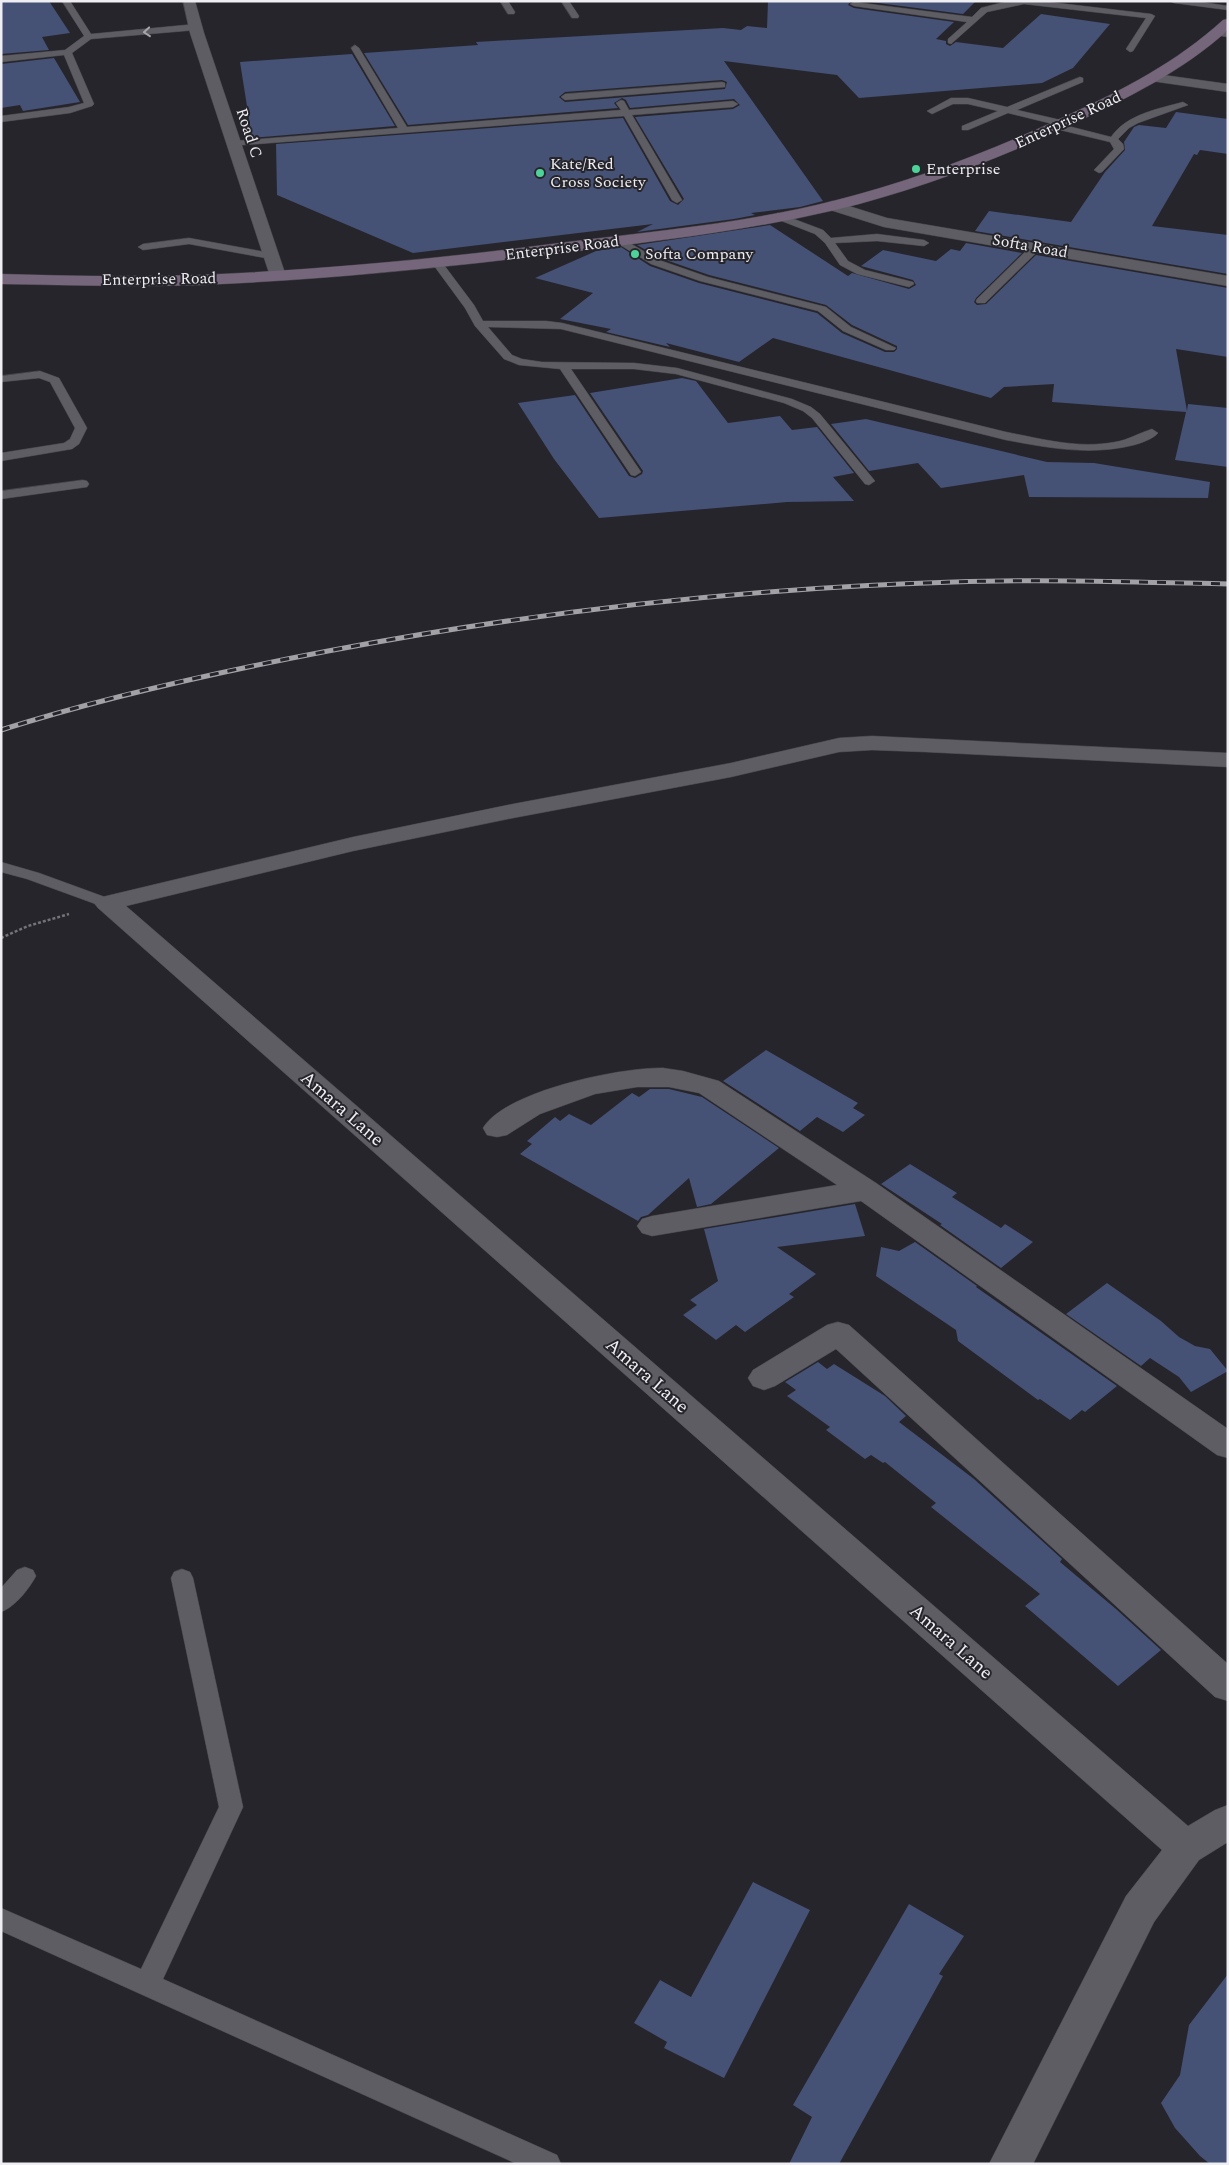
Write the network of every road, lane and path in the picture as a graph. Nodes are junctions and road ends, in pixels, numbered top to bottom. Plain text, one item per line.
1 (66, 1) edge
2 (189, 1) edge
3 (504, 1) edge
4 (565, 1) edge
5 (1026, 1) edge
6 (1174, 1) edge
7 (854, 4) dead end
8 (1228, 8) edge
9 (511, 12) dead end
10 (575, 16) dead end
11 (974, 20) junction
12 (191, 21) junction
13 (1224, 30) edge
14 (89, 37) junction
15 (951, 41) dead end
16 (355, 48) dead end
17 (1130, 49) dead end
18 (67, 52) junction
19 (1, 59) edge
20 (1156, 78) junction
21 (1080, 80) dead end
22 (722, 85) dead end
23 (1228, 88) edge
24 (613, 93) junction
25 (565, 97) dead end
26 (733, 104) dead end
27 (1183, 105) dead end
28 (1006, 110) junction
29 (932, 111) dead end
30 (627, 112) junction
31 (1, 119) edge
32 (1059, 125) junction
33 (965, 128) dead end
34 (404, 130) junction
35 (1113, 140) junction
36 (234, 144) junction
37 (1099, 170) dead end
38 (677, 200) dead end
39 (833, 206) junction
40 (778, 216) junction
41 (621, 241) junction
42 (829, 241) junction
43 (924, 243) dead end
44 (143, 247) dead end
45 (1036, 247) junction
46 (272, 256) junction
47 (437, 263) junction
48 (278, 276) junction
49 (1, 279) edge
50 (1228, 281) edge
51 (909, 284) dead end
52 (981, 301) dead end
53 (479, 324) junction
54 (890, 348) dead end
55 (564, 366) junction
56 (1, 379) edge
57 (1152, 433) dead end
58 (1, 457) edge
59 (635, 472) dead end
60 (869, 481) dead end
61 (83, 484) dead end
62 (1, 495) edge
63 (1228, 760) edge
64 (1, 867) edge
65 (107, 903) junction
66 (1, 938) edge
67 (496, 1128) dead end
68 (866, 1190) junction
69 (652, 1226) dead end
70 (764, 1378) dead end
71 (1228, 1446) edge
72 (25, 1576) dead end
73 (182, 1578) dead end
74 (1, 1603) edge
75 (1228, 1686) edge
76 (1228, 1822) edge
77 (1186, 1848) junction
78 (1, 1919) edge
79 (147, 1985) junction
80 (548, 2164) edge
81 (1010, 2164) edge

1 - 14 lane
2 - 12 street, Road C
3 - 9 lane
4 - 10 lane
5 - 11 lane
5 - 17 lane
6 - 8 lane
7 - 11 lane
11 - 15 lane
12 -> 14 lane
12 - 36 street, Road C
13 - 20 main road, Enterprise Road
14 - 18 lane
16 - 34 lane
18 - 19 lane
18 - 31 lane
20 - 23 street
20 - 32 main road, Enterprise Road
21 - 28 lane
22 - 24 lane
24 - 25 lane
24 - 30 lane
26 - 30 lane
27 - 35 lane
28 - 29 lane
28 - 32 lane
28 - 33 lane
30 - 34 lane
30 - 38 lane
32 - 35 lane
32 - 39 main road, Enterprise Road
34 - 36 lane
35 - 37 lane
36 - 46 street, Road C
39 - 40 main road, Enterprise Road
39 - 45 street, Softa Road
40 - 41 main road, Enterprise Road
40 - 42 lane
41 - 47 main road, Enterprise Road
41 - 54 lane
42 - 43 lane
42 - 51 lane
44 - 46 lane
45 - 50 street, Softa Road
45 - 52 lane
46 - 48 street, Road C
47 - 48 main road, Enterprise Road
47 - 53 lane
48 - 49 main road, Enterprise Road
53 - 55 lane
53 - 57 lane
55 - 59 lane
55 - 60 lane
56 - 58 lane
61 - 62 lane
63 - 65 street
64 - 65 lane
65 - 66 path
65 - 77 street, Amara Lane
67 - 68 street
68 - 69 street
68 - 71 street
70 - 75 street
72 - 74 lane
73 - 79 lane
76 - 77 street
77 - 81 street
78 - 79 lane
79 - 80 lane

